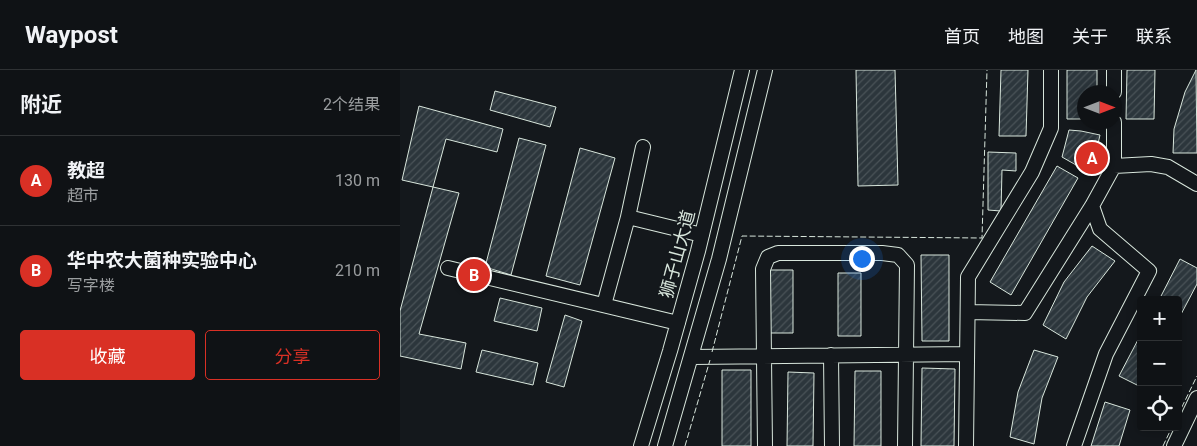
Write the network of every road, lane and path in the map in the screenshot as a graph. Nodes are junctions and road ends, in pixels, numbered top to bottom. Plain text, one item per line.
1 (742, 70) edge
2 (766, 70) edge
3 (1051, 70) edge
4 (1114, 70) edge
5 (1114, 85) edge
6 (1114, 130) edge
7 (643, 147) dead end
8 (1114, 166) junction
9 (1197, 184) edge
10 (1092, 206) junction
11 (628, 217) junction
12 (702, 234) junction
13 (448, 268) dead end
14 (604, 306) junction
15 (968, 312) junction
16 (678, 323) junction
17 (906, 354) junction
18 (967, 354) junction
19 (832, 355) junction
20 (764, 356) junction
21 (692, 357) junction
22 (1197, 398) edge
23 (641, 446) edge
24 (664, 446) edge
25 (765, 446) edge
26 (832, 446) edge
27 (906, 446) edge
28 (966, 446) edge
29 (1074, 446) edge
30 (1176, 446) edge

1 - 12 street, 狮子山大道
2 - 21 street
3 - 15 street
4 - 5 street
6 - 8 street
7 - 11 street
8 - 9 street
8 - 10 street
10 - 15 street
10 - 29 street
11 - 12 street
11 - 14 street
12 - 16 street, 狮子山大道
13 - 14 street
14 - 16 street
15 - 18 street
16 - 23 street, 狮子山大道
17 - 18 street
17 - 19 street
17 - 20 street
17 - 27 street
18 - 28 street
19 - 20 street
19 - 26 street
20 - 21 street
20 - 25 street
21 - 24 street
22 - 30 street

